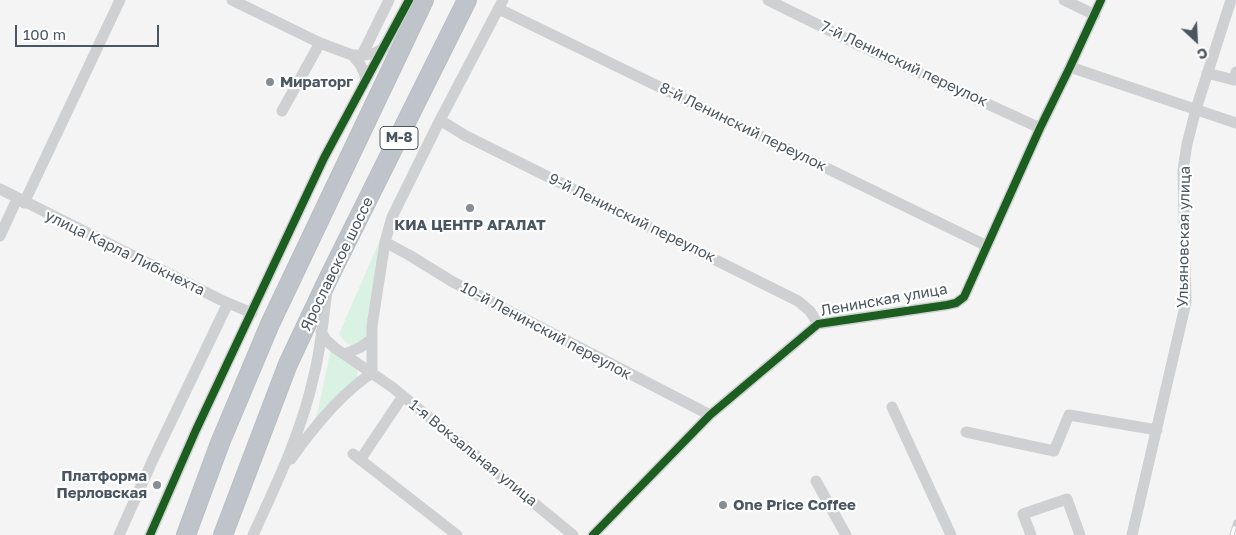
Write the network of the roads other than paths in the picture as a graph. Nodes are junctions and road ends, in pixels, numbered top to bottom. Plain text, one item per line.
1 (120, 0) edge
2 (232, 0) edge
3 (389, 0) edge
4 (409, 0) edge
5 (424, 0) edge
6 (468, 0) edge
7 (768, 0) edge
8 (1064, 0) edge
9 (1101, 0) edge
10 (1231, 0) edge
11 (501, 4) edge
12 (1095, 15) junction
13 (320, 43) junction
14 (384, 47) junction
15 (357, 55) junction
16 (1070, 67) junction
17 (1236, 72) edge
18 (1207, 73) junction
19 (366, 80) junction
20 (1196, 109) junction
21 (282, 111) dead end
22 (440, 120) junction
23 (1236, 123) edge
24 (1040, 128) junction
25 (0, 189) edge
26 (20, 201) junction
27 (0, 236) edge
28 (385, 242) junction
29 (987, 246) junction
30 (330, 275) junction
31 (228, 303) junction
32 (252, 313) junction
33 (818, 324) junction
34 (321, 332) junction
35 (372, 339) junction
36 (345, 354) junction
37 (372, 373) junction
38 (403, 396) junction
39 (892, 406) dead end
40 (710, 415) junction
41 (1156, 430) junction
42 (966, 432) dead end
43 (283, 470) junction
44 (816, 481) dead end
45 (119, 535) edge
46 (150, 535) edge
47 (186, 535) edge
48 (223, 535) edge
49 (253, 535) edge
50 (457, 535) edge
51 (573, 535) edge
52 (593, 535) edge
53 (846, 535) edge
54 (951, 535) edge
55 (1031, 535) edge
56 (1080, 535) edge
57 (1132, 535) edge

1 - 26 street
2 - 13 street
3 - 15 street
4 - 14 street
5 - 47 highway, М-8
6 - 30 highway, Ярославское шоссе / М-8
7 - 24 street, 7-й Ленинский переулок
8 - 12 street
9 - 12 street, Ленинская улица
10 - 18 street, Ульяновская улица
11 - 22 street
11 - 29 street, 8-й Ленинский переулок
12 - 16 street, Ленинская улица
13 - 15 street
13 - 21 street
14 - 15 street
14 - 19 street
15 - 19 street
16 - 20 street
16 - 24 street, Ленинская улица
17 - 18 street
18 - 20 street, Ульяновская улица
19 - 32 street
20 - 23 street
20 - 41 street, Ульяновская улица
22 - 28 street
22 - 33 street, 9-й Ленинский переулок
24 - 29 street, Ленинская улица
25 - 26 street, улица Карла Либкнехта
26 - 27 street
26 - 31 street, улица Карла Либкнехта
28 - 35 street
28 - 40 street, 10-й Ленинский переулок
29 - 33 street, Ленинская улица
30 - 34 street
30 - 48 highway, Ярославское шоссе / М-8
31 - 32 street, улица Карла Либкнехта
31 - 45 street
32 - 46 street
33 - 40 street, Ленинская улица
34 - 36 street, 1-я Вокзальная улица
34 - 43 street
35 - 36 street
35 - 37 street
36 - 37 street, 1-я Вокзальная улица
37 - 38 street, 1-я Вокзальная улица
37 - 43 street
38 - 50 street
38 - 51 street, 1-я Вокзальная улица
39 - 54 street
40 - 52 street, Ленинская улица
41 - 42 street
41 - 57 street, Ульяновская улица
43 - 49 street
44 - 53 street
55 - 56 street

